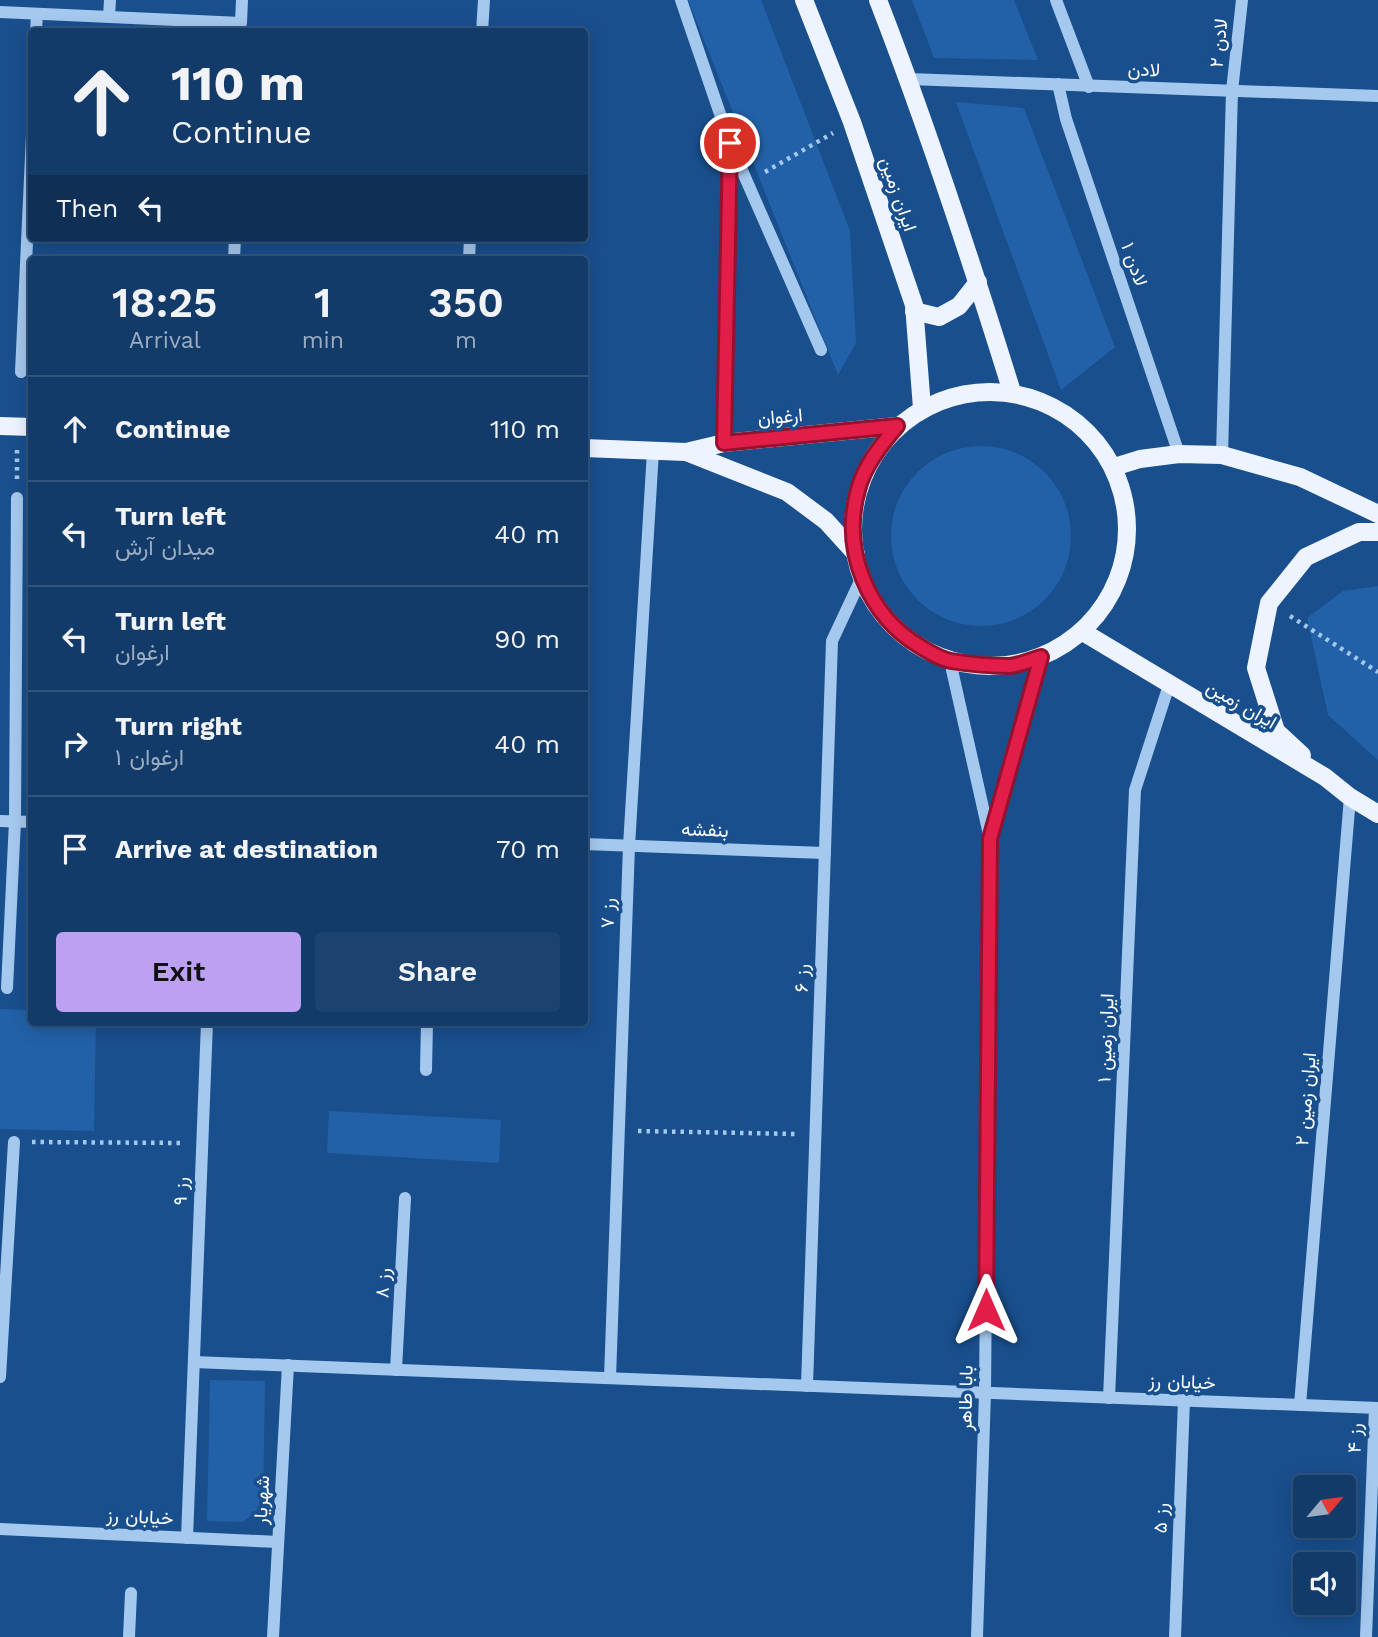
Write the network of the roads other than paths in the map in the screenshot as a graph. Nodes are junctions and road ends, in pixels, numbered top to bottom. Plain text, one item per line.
1 (110, 0) edge
2 (242, 0) edge
3 (484, 0) edge
4 (681, 0) edge
5 (804, 0) edge
6 (878, 0) edge
7 (1056, 0) edge
8 (1242, 0) edge
9 (0, 12) edge
10 (37, 14) junction
11 (110, 17) junction
12 (241, 27) edge
13 (36, 28) edge
14 (482, 28) edge
15 (909, 79) junction
16 (1058, 84) junction
17 (1089, 87) junction
18 (1232, 90) junction
19 (1378, 96) edge
20 (730, 143) junction
21 (28, 214) edge
22 (978, 282) junction
23 (914, 311) junction
24 (821, 350) dead end
25 (20, 372) dead end
26 (1012, 392) junction
27 (922, 408) junction
28 (897, 426) junction
29 (724, 443) junction
30 (588, 448) edge
31 (653, 451) junction
32 (686, 452) junction
33 (1179, 454) junction
34 (1222, 455) junction
35 (1114, 467) junction
36 (16, 498) road end
37 (1378, 514) edge
38 (1378, 532) edge
39 (856, 554) junction
40 (861, 579) junction
41 (1083, 632) junction
42 (1041, 657) junction
43 (950, 661) junction
44 (1169, 685) junction
45 (1325, 777) junction
46 (1350, 797) junction
47 (1378, 814) edge
48 (0, 821) edge
49 (15, 821) junction
50 (28, 822) edge
51 (990, 839) junction
52 (588, 844) edge
53 (629, 846) junction
54 (825, 853) junction
55 (7, 988) dead end
56 (207, 1026) edge
57 (427, 1026) edge
58 (426, 1070) dead end
59 (15, 1142) road end
60 (405, 1198) dead end
61 (194, 1362) junction
62 (288, 1366) junction
63 (397, 1370) junction
64 (0, 1377) edge
65 (610, 1378) junction
66 (807, 1386) junction
67 (985, 1393) junction
68 (1109, 1398) junction
69 (1184, 1400) junction
70 (1300, 1405) junction
71 (1376, 1408) edge
72 (0, 1529) edge
73 (187, 1538) junction
74 (278, 1542) junction
75 (131, 1593) dead end
76 (129, 1637) edge
77 (273, 1637) edge
78 (977, 1637) edge
79 (1175, 1637) edge
80 (1366, 1637) edge

1 - 11 street
2 - 12 street
3 - 14 street
4 - 20 street
5 - 23 main road, ایران زمین
6 - 15 main road
7 - 17 street
8 - 18 street, لادن ۲
9 - 10 street
10 - 11 street
10 - 13 street
11 - 12 street
15 - 16 street, لادن
15 - 22 main road
16 - 17 street, لادن
16 - 33 street, لادن ۱
17 - 18 street, لادن
18 - 19 street, لادن
18 - 34 street
20 - 24 street
20 - 29 street
21 - 25 street
22 - 23 main road
22 - 26 main road
23 - 27 main road, ایران زمین
26 - 27 main road
26 - 35 main road
27 - 28 main road
28 - 29 main road, ارغوان
28 - 39 main road
29 - 32 main road, ارغوان
30 - 31 main road, ارغوان
31 - 32 main road, ارغوان
31 - 53 street, رز ۷
32 - 39 main road
33 - 34 main road
33 - 35 main road
34 - 37 main road
35 - 41 main road
36 - 49 street
38 - 45 main road
39 - 40 main road
40 - 43 main road
40 - 54 street, رز ۶
41 - 42 main road
41 - 44 main road, ایران زمین
42 - 43 main road
42 - 51 street
43 - 51 street, بابا طاهر
44 - 45 main road, ایران زمین
44 - 68 street, ایران زمین ۱
45 - 46 main road, ایران زمین
46 - 47 main road, ایران زمین
46 - 70 street, ایران زمین ۲
48 - 49 street
49 - 50 street
49 - 55 street
51 - 67 street, بابا طاهر
52 - 53 street, بنفشه
53 - 54 street, بنفشه
53 - 65 street, رز ۷
54 - 66 street, رز ۶
56 - 61 street, رز ۹
57 - 58 street
59 - 64 street
60 - 63 street, رز ۸
61 - 62 street, خیابان رز
61 - 73 street, رز ۹
62 - 63 street, خیابان رز
62 - 74 street, شهریار
63 - 65 street, خیابان رز
65 - 66 street, خیابان رز
66 - 67 street, خیابان رز
67 - 68 street, خیابان رز
67 - 78 street, بابا طاهر
68 - 69 street, خیابان رز
69 - 70 street, خیابان رز
69 - 79 street, رز ۵
70 - 71 street, خیابان رز
71 - 80 street, رز ۴
72 - 73 street, خیابان رز
73 - 74 street, خیابان رز
74 - 77 street, شهریار
75 - 76 street

